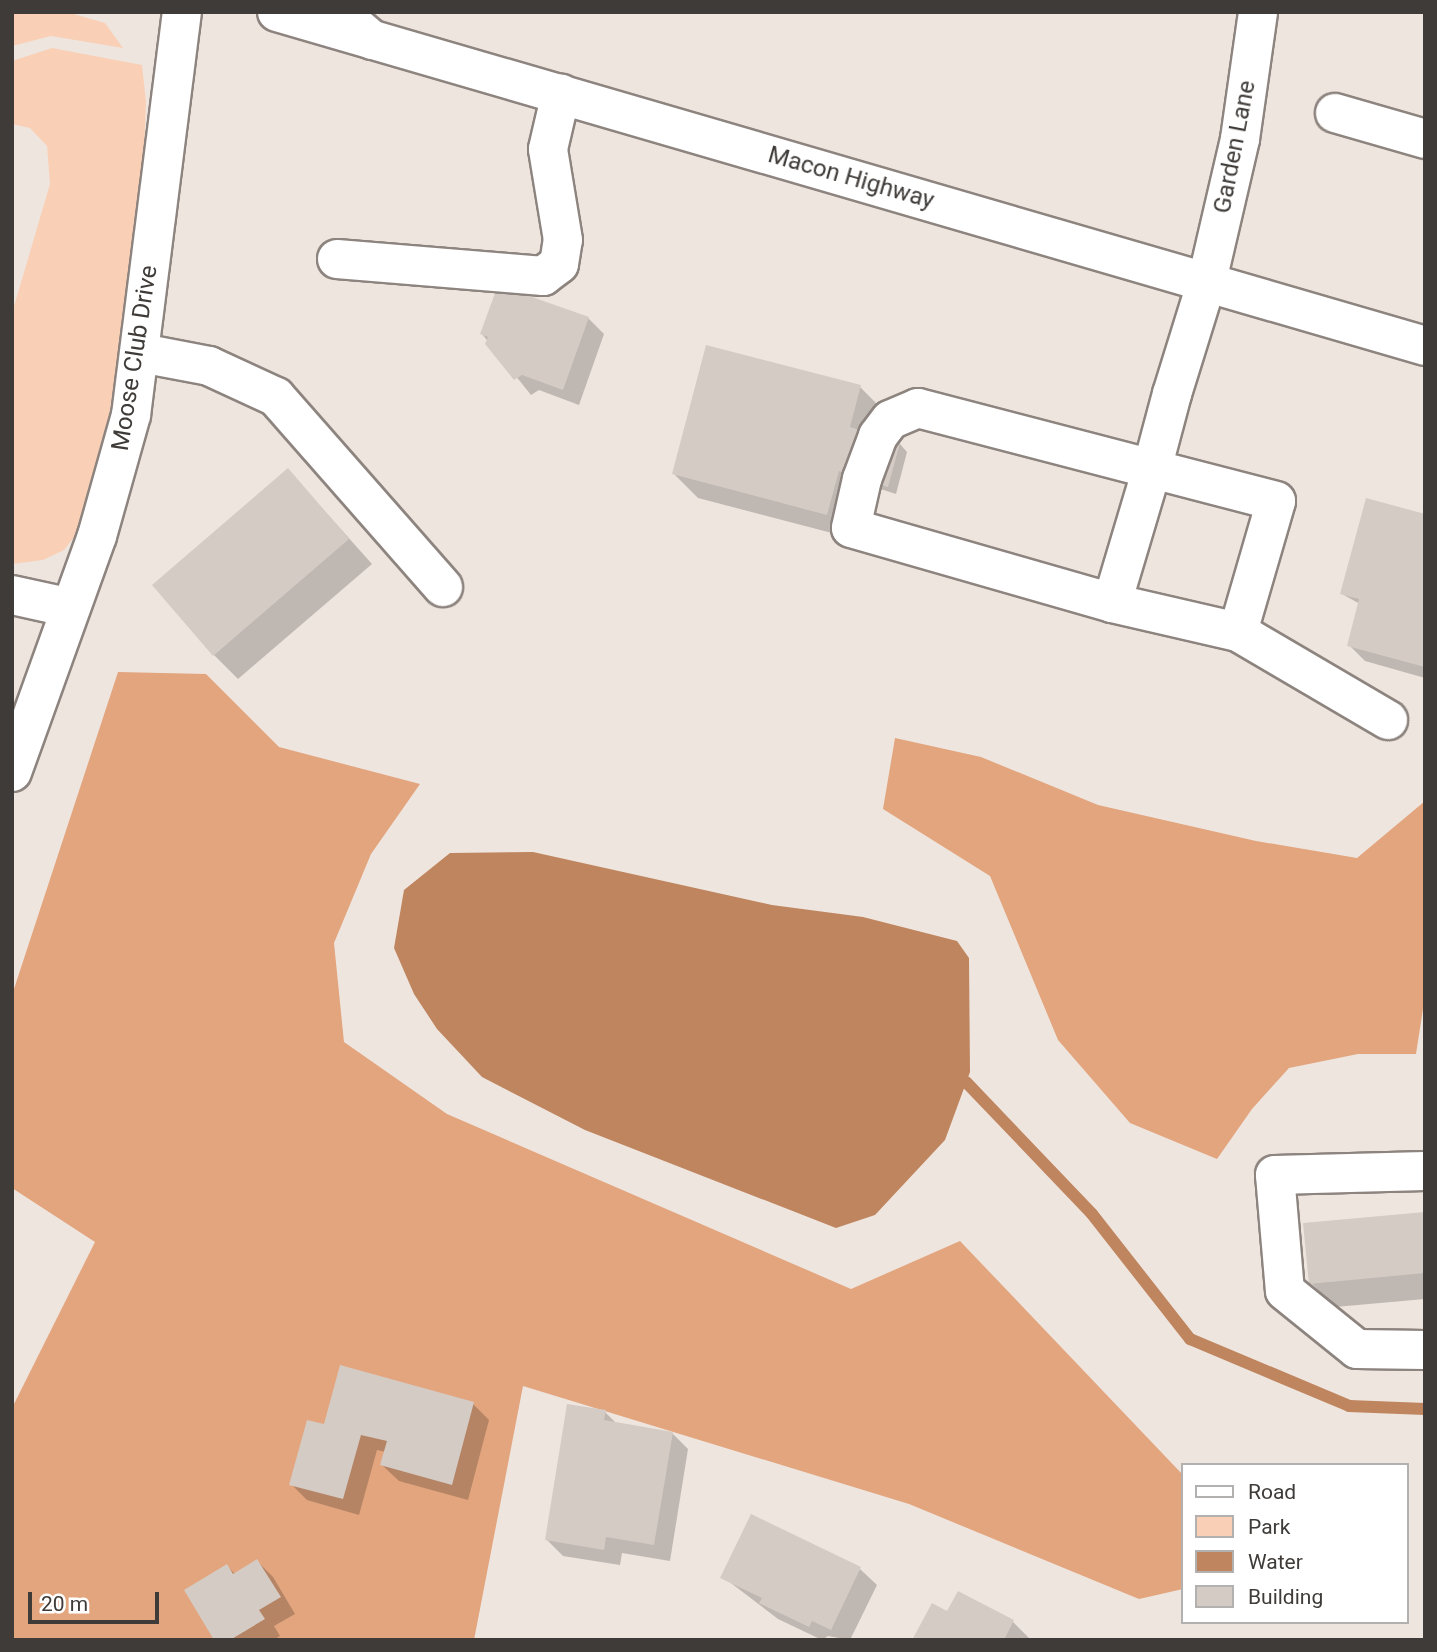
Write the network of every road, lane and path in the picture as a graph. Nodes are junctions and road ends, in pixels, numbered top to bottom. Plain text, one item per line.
1 (182, 12) edge
2 (276, 12) edge
3 (339, 12) edge
4 (1258, 12) edge
5 (372, 40) junction
6 (561, 93) junction
7 (1335, 113) dead end
8 (1425, 139) edge
9 (337, 259) dead end
10 (1207, 281) junction
11 (1425, 346) edge
12 (141, 353) junction
13 (1152, 468) junction
14 (443, 587) dead end
15 (12, 595) edge
16 (1112, 603) junction
17 (71, 608) junction
18 (1238, 632) junction
19 (1388, 720) dead end
20 (12, 772) edge
21 (1425, 1171) edge
22 (1425, 1350) edge

1 - 12 main road, Moose Club Drive
2 - 5 main road, Macon Highway
3 - 5 main road
4 - 10 main road, Garden Lane
5 - 6 main road, Macon Highway
6 - 9 main road
6 - 10 main road, Macon Highway
7 - 8 main road
10 - 11 main road, Macon Highway
10 - 13 main road, Garden Lane
12 - 14 main road
12 - 17 main road, Moose Club Drive
13 - 16 main road, Garden Lane
13 - 16 main road
13 - 18 main road
15 - 17 main road
16 - 18 main road
17 - 20 main road, Moose Club Drive
18 - 19 main road
21 - 22 main road

